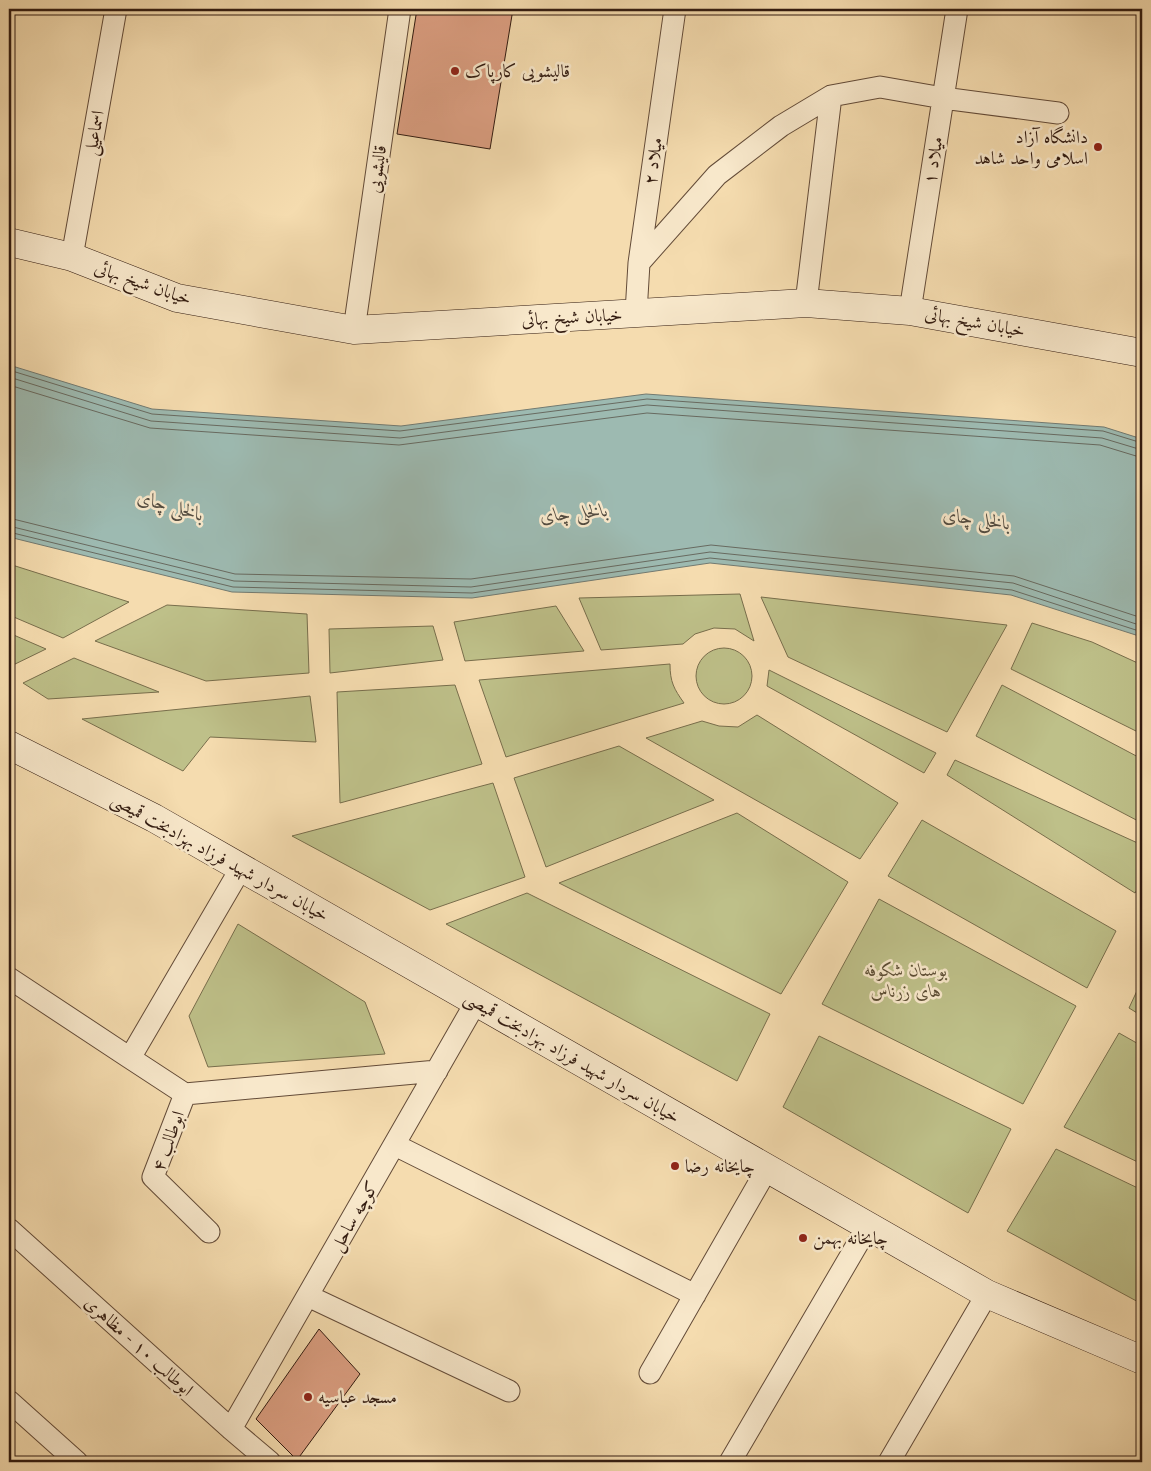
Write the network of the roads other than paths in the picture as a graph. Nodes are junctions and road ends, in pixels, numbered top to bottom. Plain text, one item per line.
1 (116, 9) edge
2 (400, 9) edge
3 (675, 9) edge
4 (957, 9) edge
5 (831, 96) junction
6 (943, 98) junction
7 (1058, 114) dead end
8 (9, 242) edge
9 (72, 257) junction
10 (639, 263) junction
11 (806, 302) junction
12 (910, 310) junction
13 (636, 314) junction
14 (354, 330) junction
15 (1142, 353) edge
16 (9, 745) edge
17 (241, 868) junction
18 (9, 978) edge
19 (476, 1002) junction
20 (130, 1058) junction
21 (437, 1071) junction
22 (185, 1094) junction
23 (395, 1145) junction
24 (767, 1169) junction
25 (868, 1226) junction
26 (9, 1229) edge
27 (208, 1232) dead end
28 (987, 1294) junction
29 (695, 1295) junction
30 (308, 1296) junction
31 (1141, 1361) edge
32 (650, 1373) dead end
33 (509, 1391) dead end
34 (9, 1401) edge
35 (231, 1429) junction
36 (77, 1462) edge
37 (270, 1462) edge
38 (730, 1462) edge
39 (889, 1462) edge

1 - 9 street, اسماعیلی
2 - 14 street, قالیشویی
3 - 10 street, میلاد ۲
4 - 6 street, میلاد ۱
5 - 6 street
5 - 10 street
5 - 11 street
6 - 7 street
6 - 12 street, میلاد ۱
8 - 9 main road, خیابان شیخ بهائی
9 - 14 main road, خیابان شیخ بهائی
10 - 13 street, میلاد ۲
11 - 12 main road, خیابان شیخ بهائی
11 - 13 main road, خیابان شیخ بهائی
12 - 15 main road, خیابان شیخ بهائی
13 - 14 main road, خیابان شیخ بهائی
16 - 17 main road, خیابان سردار شهید فرزاد بهزاد‌بخت قمیصی
17 - 19 main road, خیابان سردار شهید فرزاد بهزاد‌بخت قمیصی
17 - 20 street
18 - 20 street, ابوطالب ۴
19 - 21 street, کوچه ساحل
19 - 24 main road, خیابان سردار شهید فرزاد بهزاد‌بخت قمیصی
20 - 22 street, ابوطالب ۴
21 - 22 street
21 - 23 street, کوچه ساحل
22 - 27 street, ابوطالب ۴
23 - 29 street
23 - 30 street, کوچه ساحل
24 - 25 main road, خیابان سردار شهید فرزاد بهزاد‌بخت قمیصی
24 - 29 street
25 - 28 main road, خیابان سردار شهید فرزاد بهزاد‌بخت قمیصی
25 - 38 street
26 - 35 street, ابوطالب ۱۰ - مظاهری
28 - 31 main road, خیابان سردار شهید فرزاد بهزاد‌بخت قمیصی
28 - 39 street
29 - 32 street
30 - 33 street
30 - 35 street, کوچه ساحل
34 - 36 street
35 - 37 street, ابوطالب ۱۰ - مظاهری

